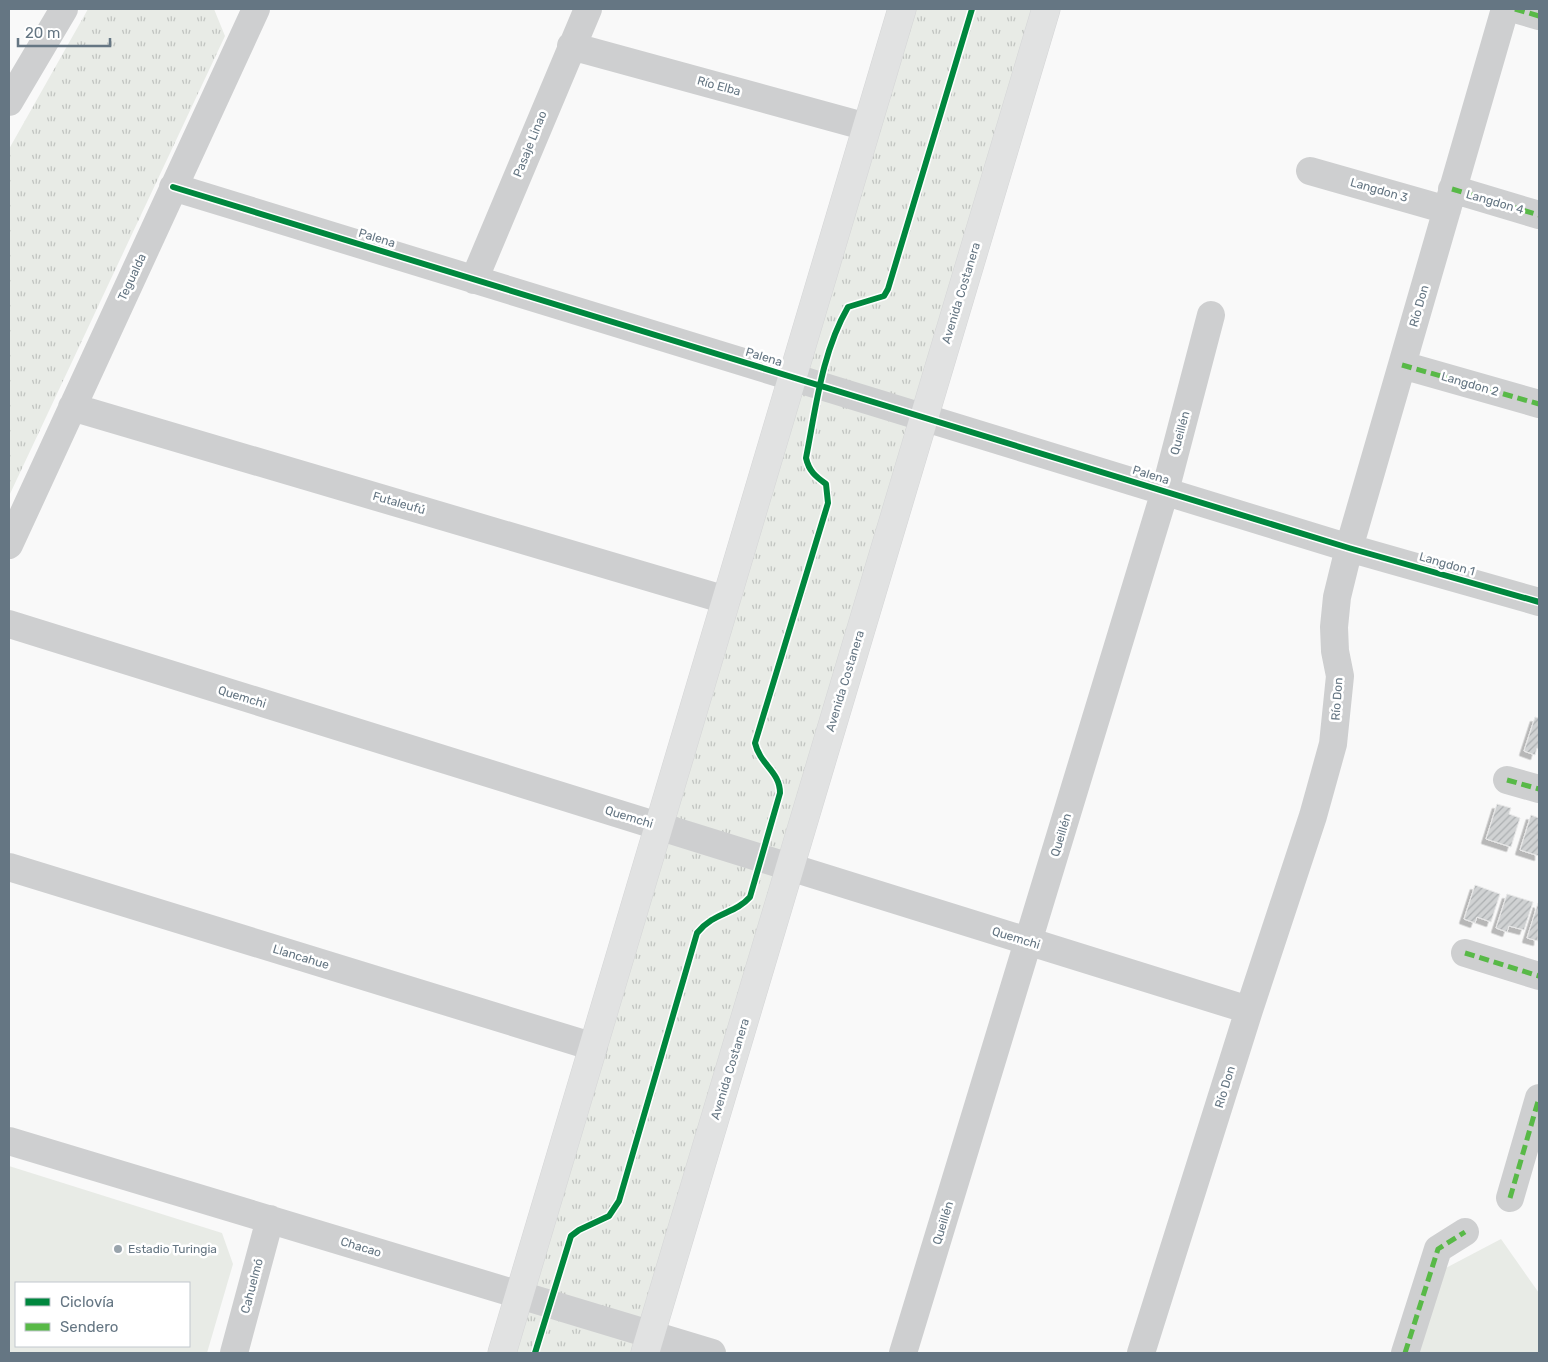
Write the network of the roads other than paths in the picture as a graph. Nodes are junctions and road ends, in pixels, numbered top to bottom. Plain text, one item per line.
1 (64, 9) edge
2 (588, 9) edge
3 (902, 9) edge
4 (1046, 9) edge
5 (1505, 9) edge
6 (1515, 9) edge
7 (249, 13) edge
8 (1539, 16) edge
9 (571, 46) junction
10 (9, 102) edge
11 (867, 127) junction
12 (1310, 171) dead end
13 (173, 187) junction
14 (1449, 199) junction
15 (1539, 215) edge
16 (474, 280) junction
17 (1211, 315) dead end
18 (1402, 365) junction
19 (793, 378) junction
20 (1539, 404) edge
21 (72, 407) junction
22 (924, 418) junction
23 (1165, 491) junction
24 (9, 545) edge
25 (1349, 548) junction
26 (726, 600) junction
27 (1539, 602) edge
28 (9, 624) edge
29 (1507, 780) dead end
30 (1539, 789) edge
31 (659, 826) junction
32 (9, 867) edge
33 (790, 867) junction
34 (1029, 942) junction
35 (1465, 953) dead end
36 (1539, 976) edge
37 (1249, 1010) junction
38 (594, 1047) junction
39 (1539, 1098) edge
40 (9, 1140) edge
41 (1510, 1198) dead end
42 (270, 1219) junction
43 (1465, 1232) dead end
44 (520, 1295) junction
45 (648, 1344) edge
46 (234, 1353) edge
47 (502, 1353) edge
48 (712, 1353) edge
49 (903, 1353) edge
50 (1141, 1353) edge
51 (1405, 1353) edge

1 - 10 street
2 - 9 street, Pasaje Linao
3 - 11 main road
4 - 22 main road, Avenida Costanera
5 - 14 street, Río Don
6 - 8 street
7 - 13 street, Tegualda
9 - 11 street, Río Elba
9 - 16 street, Pasaje Linao
11 - 19 main road
12 - 14 street, Langdon 3
13 - 16 street, Palena
13 - 21 street, Tegualda
14 - 15 street, Langdon 4
14 - 18 street, Río Don
16 - 19 street, Palena
17 - 23 street, Queillén
18 - 20 street, Langdon 2
18 - 25 street, Río Don
19 - 22 street, Palena
19 - 26 main road
21 - 24 street, Tegualda
21 - 26 street, Futaleufú
22 - 23 street, Palena
22 - 33 main road, Avenida Costanera
23 - 25 street, Palena
23 - 34 street, Queillén
25 - 27 street, Langdon 1
25 - 37 street, Río Don
26 - 31 main road
28 - 31 street, Quemchi
29 - 30 street
31 - 33 street, Quemchi
31 - 38 main road
32 - 38 street, Llancahue
33 - 34 street, Quemchi
33 - 45 main road, Avenida Costanera
34 - 37 street, Quemchi
34 - 49 street, Queillén
35 - 36 street
37 - 50 street, Río Don
38 - 44 main road
39 - 41 street
40 - 42 street, Chacao
42 - 44 street, Chacao
42 - 46 street, Cahuelmó
43 - 51 street
44 - 45 street, Chacao
44 - 47 main road
45 - 48 street, Chacao

